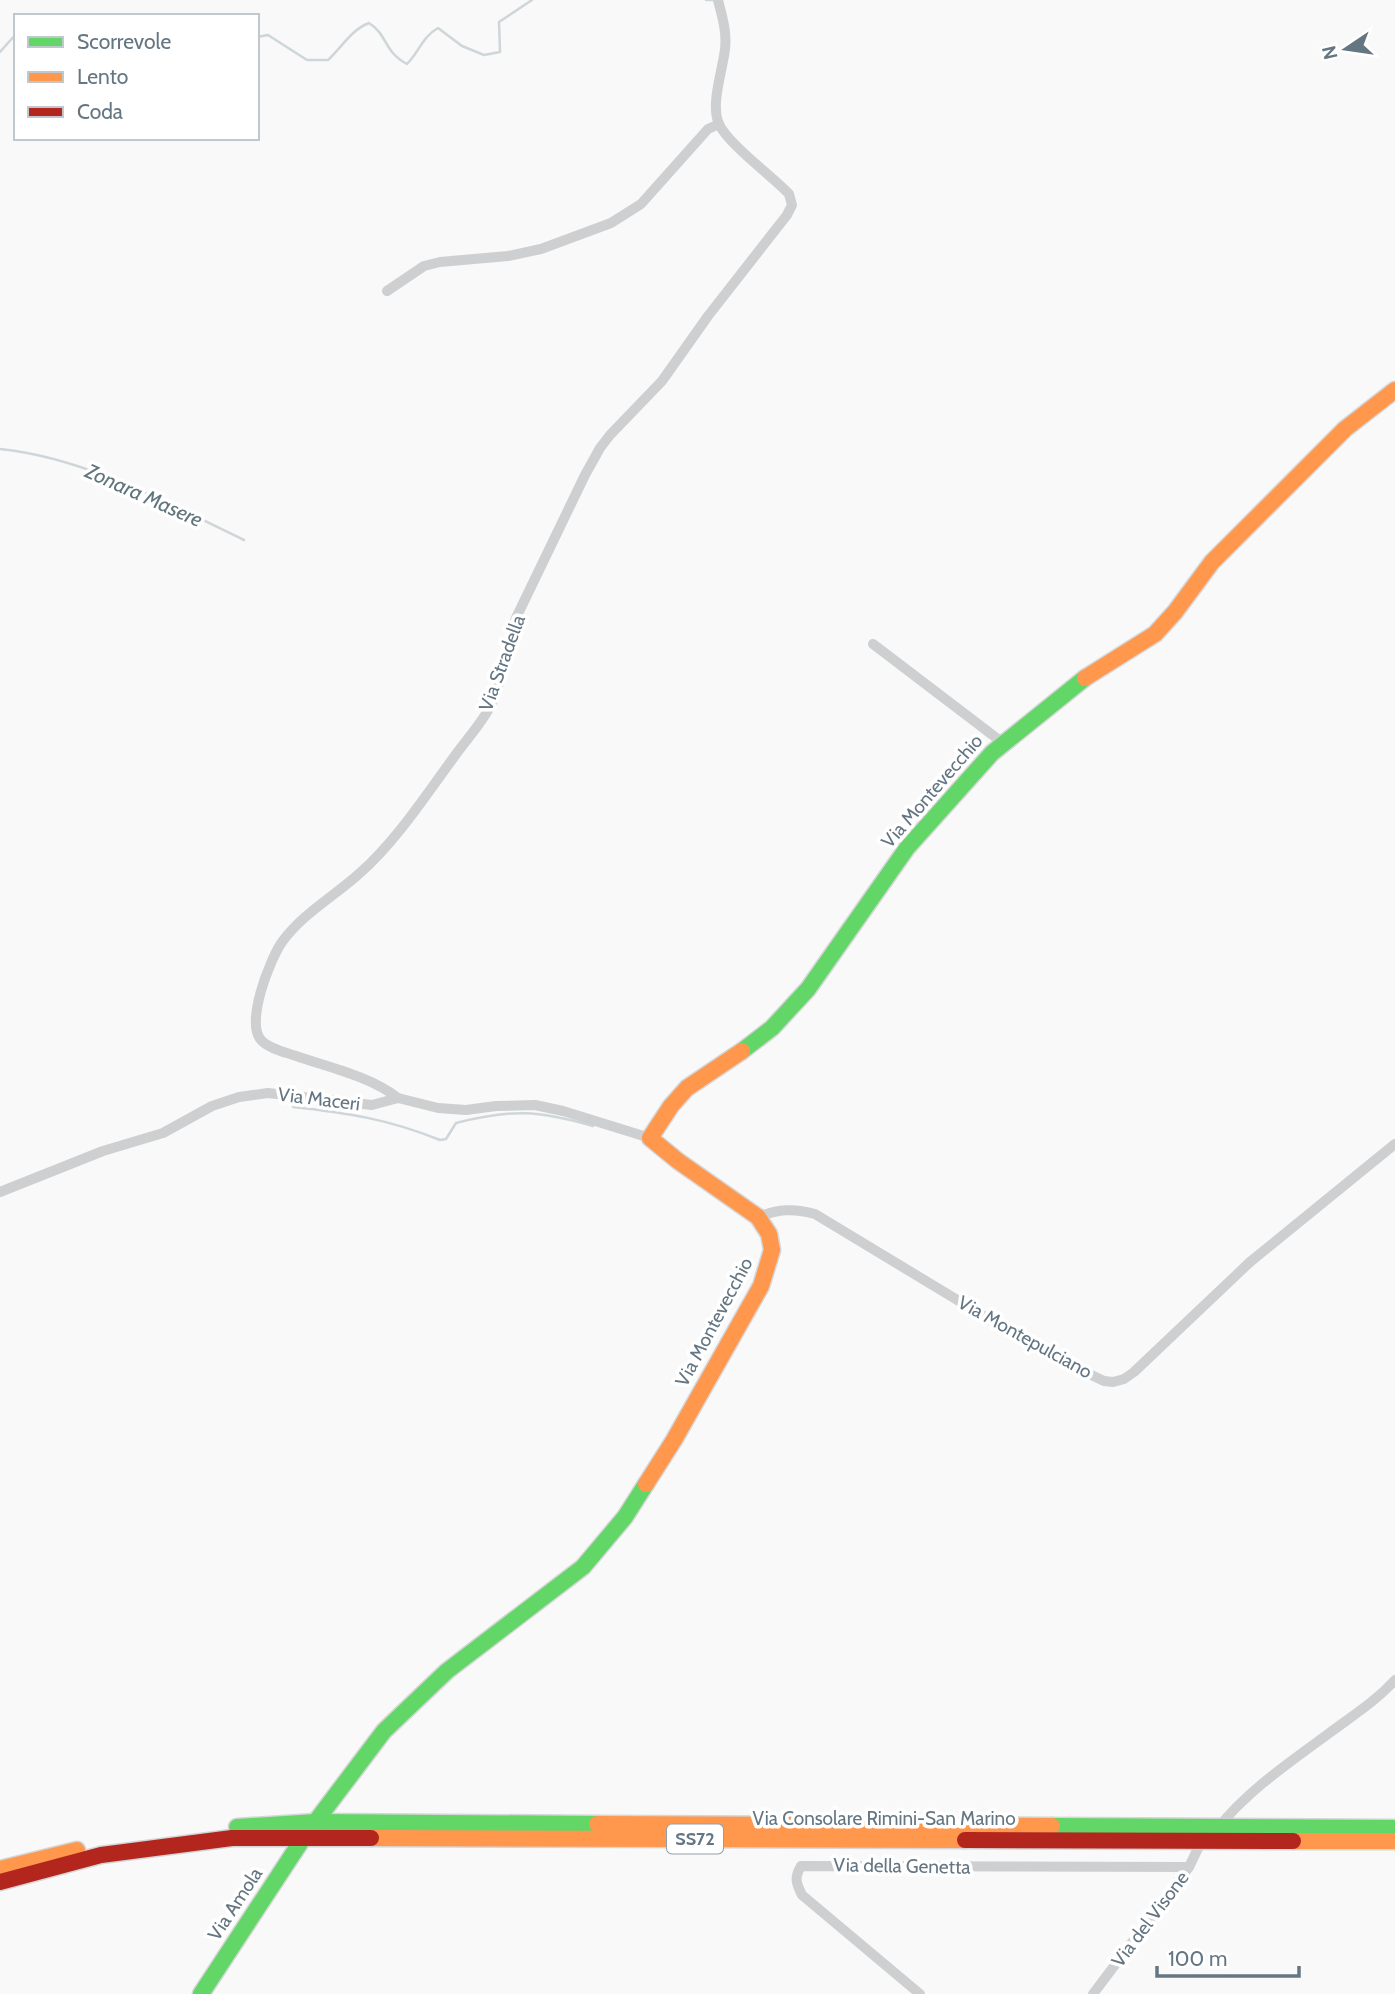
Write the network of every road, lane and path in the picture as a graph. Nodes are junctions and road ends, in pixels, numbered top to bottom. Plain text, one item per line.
1 (719, 5) edge
2 (719, 124) junction
3 (387, 291) dead end
4 (1395, 390) edge
5 (873, 644) dead end
6 (1003, 743) junction
7 (398, 1098) junction
8 (650, 1138) junction
9 (1395, 1144) edge
10 (0, 1192) edge
11 (758, 1217) junction
12 (1395, 1680) edge
13 (316, 1822) junction
14 (1218, 1828) junction
15 (1395, 1828) edge
16 (304, 1837) junction
17 (1202, 1840) junction
18 (1395, 1841) edge
19 (1189, 1867) junction
20 (0, 1869) edge
21 (0, 1882) edge
22 (201, 1994) edge
23 (919, 1994) edge
24 (1093, 1994) edge

1 - 2 street
2 - 3 street
2 - 7 street, Via Stradella
4 - 6 main road, Via Montevecchio
5 - 6 street, Via Montevecchio
6 - 8 main road, Via Montevecchio
7 - 8 street, Via Maceri
7 - 10 street, Via Maceri
8 - 11 main road, Via Montevecchio
9 - 11 street, Via Montepulciano
11 - 13 main road, Via Montevecchio
12 - 14 street
13 - 14 main road, Via Consolare Rimini-San Marino / SS72
13 - 16 main road, Via Montevecchio
13 - 20 main road, Via Consolare Rimini-San Marino / SS72
14 - 15 main road, Via Consolare Rimini-San Marino / SS72
16 - 17 main road, Via Consolare Rimini-San Marino / SS72
16 - 21 main road, Via Consolare Rimini-San Marino / SS72
16 - 22 main road, Via Amola
17 - 18 main road, Via Consolare Rimini-San Marino / SS72
17 - 19 street, Via del Visone
19 - 23 street, Via della Genetta
19 - 24 street, Via del Visone

